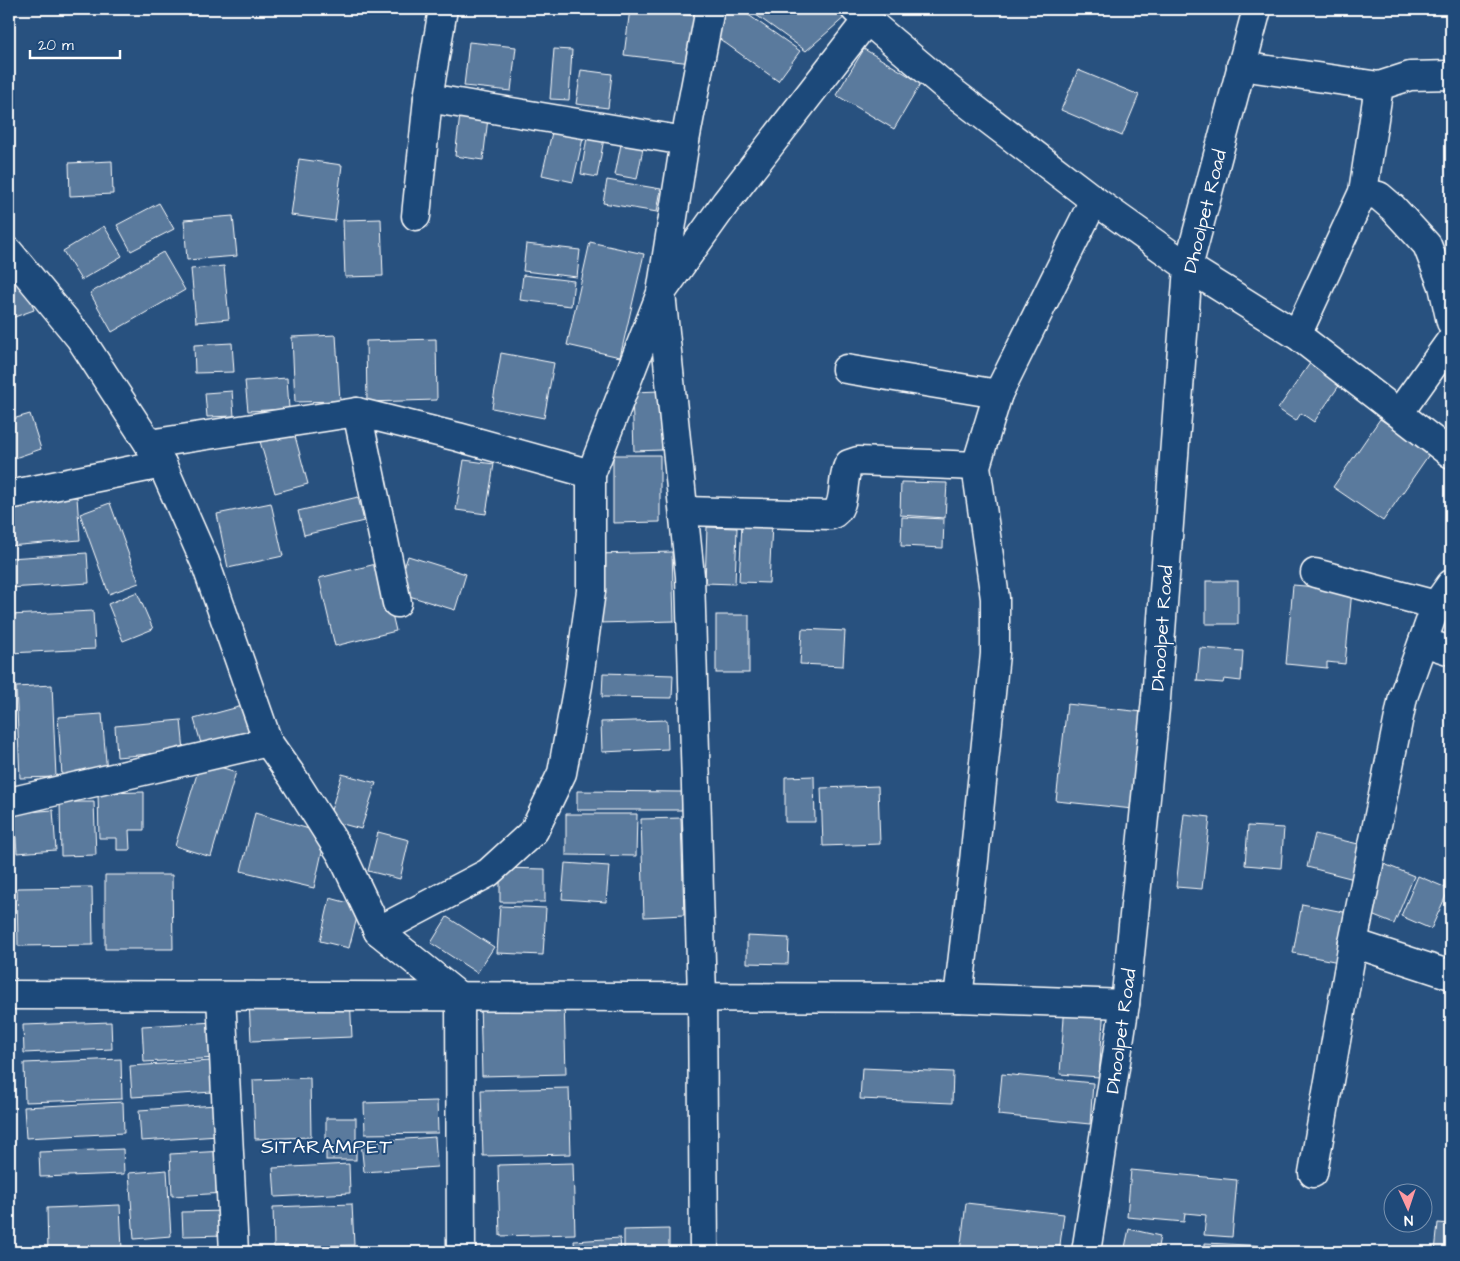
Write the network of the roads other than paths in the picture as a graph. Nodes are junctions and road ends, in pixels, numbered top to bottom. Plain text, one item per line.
1 (443, 9) edge
2 (710, 9) edge
3 (1257, 9) edge
4 (861, 15) edge
5 (1241, 66) junction
6 (1451, 75) edge
7 (1379, 86) junction
8 (428, 98) junction
9 (685, 141) junction
10 (1363, 192) junction
11 (1094, 200) junction
12 (416, 216) dead end
13 (9, 252) edge
14 (1188, 267) junction
15 (661, 292) junction
16 (1451, 322) edge
17 (1297, 334) junction
18 (1451, 340) edge
19 (846, 369) dead end
20 (998, 394) junction
21 (356, 412) junction
22 (1399, 414) junction
23 (156, 454) junction
24 (1451, 454) edge
25 (976, 466) junction
26 (591, 474) junction
27 (9, 495) edge
28 (684, 512) junction
29 (1315, 572) dead end
30 (1444, 595) edge
31 (397, 603) dead end
32 (1423, 642) junction
33 (1451, 651) edge
34 (268, 742) junction
35 (9, 802) edge
36 (378, 931) junction
37 (1354, 943) junction
38 (1451, 975) edge
39 (9, 995) edge
40 (222, 996) junction
41 (460, 996) junction
42 (702, 997) junction
43 (958, 998) junction
44 (1125, 1004) junction
45 (1313, 1173) dead end
46 (234, 1252) edge
47 (461, 1252) edge
48 (704, 1252) edge
49 (1086, 1252) edge

1 - 8 street
2 - 9 street
3 - 5 street, Dhoolpet Road
4 - 11 street
4 - 15 street
5 - 7 street
5 - 14 street, Dhoolpet Road
6 - 7 street
7 - 10 street
8 - 9 street
8 - 12 street
9 - 15 street
10 - 16 street
10 - 17 street
11 - 14 street
11 - 20 street
13 - 23 street
14 - 17 street
14 - 44 street, Dhoolpet Road
15 - 26 street
15 - 28 street
17 - 22 street
18 - 22 street
19 - 20 street
20 - 25 street
21 - 23 street
21 - 26 street
21 - 31 street
22 - 24 street
23 - 27 street
23 - 34 street
25 - 28 street
25 - 43 street
26 - 36 street
28 - 42 street
29 - 30 street
30 - 32 street
32 - 33 street
32 - 37 street
34 - 35 street
34 - 36 street
36 - 41 street
37 - 38 street
37 - 45 street
39 - 40 street
40 - 41 street
40 - 46 street
41 - 42 street
41 - 47 street
42 - 43 street
42 - 48 street
43 - 44 street
44 - 49 street, Dhoolpet Road

